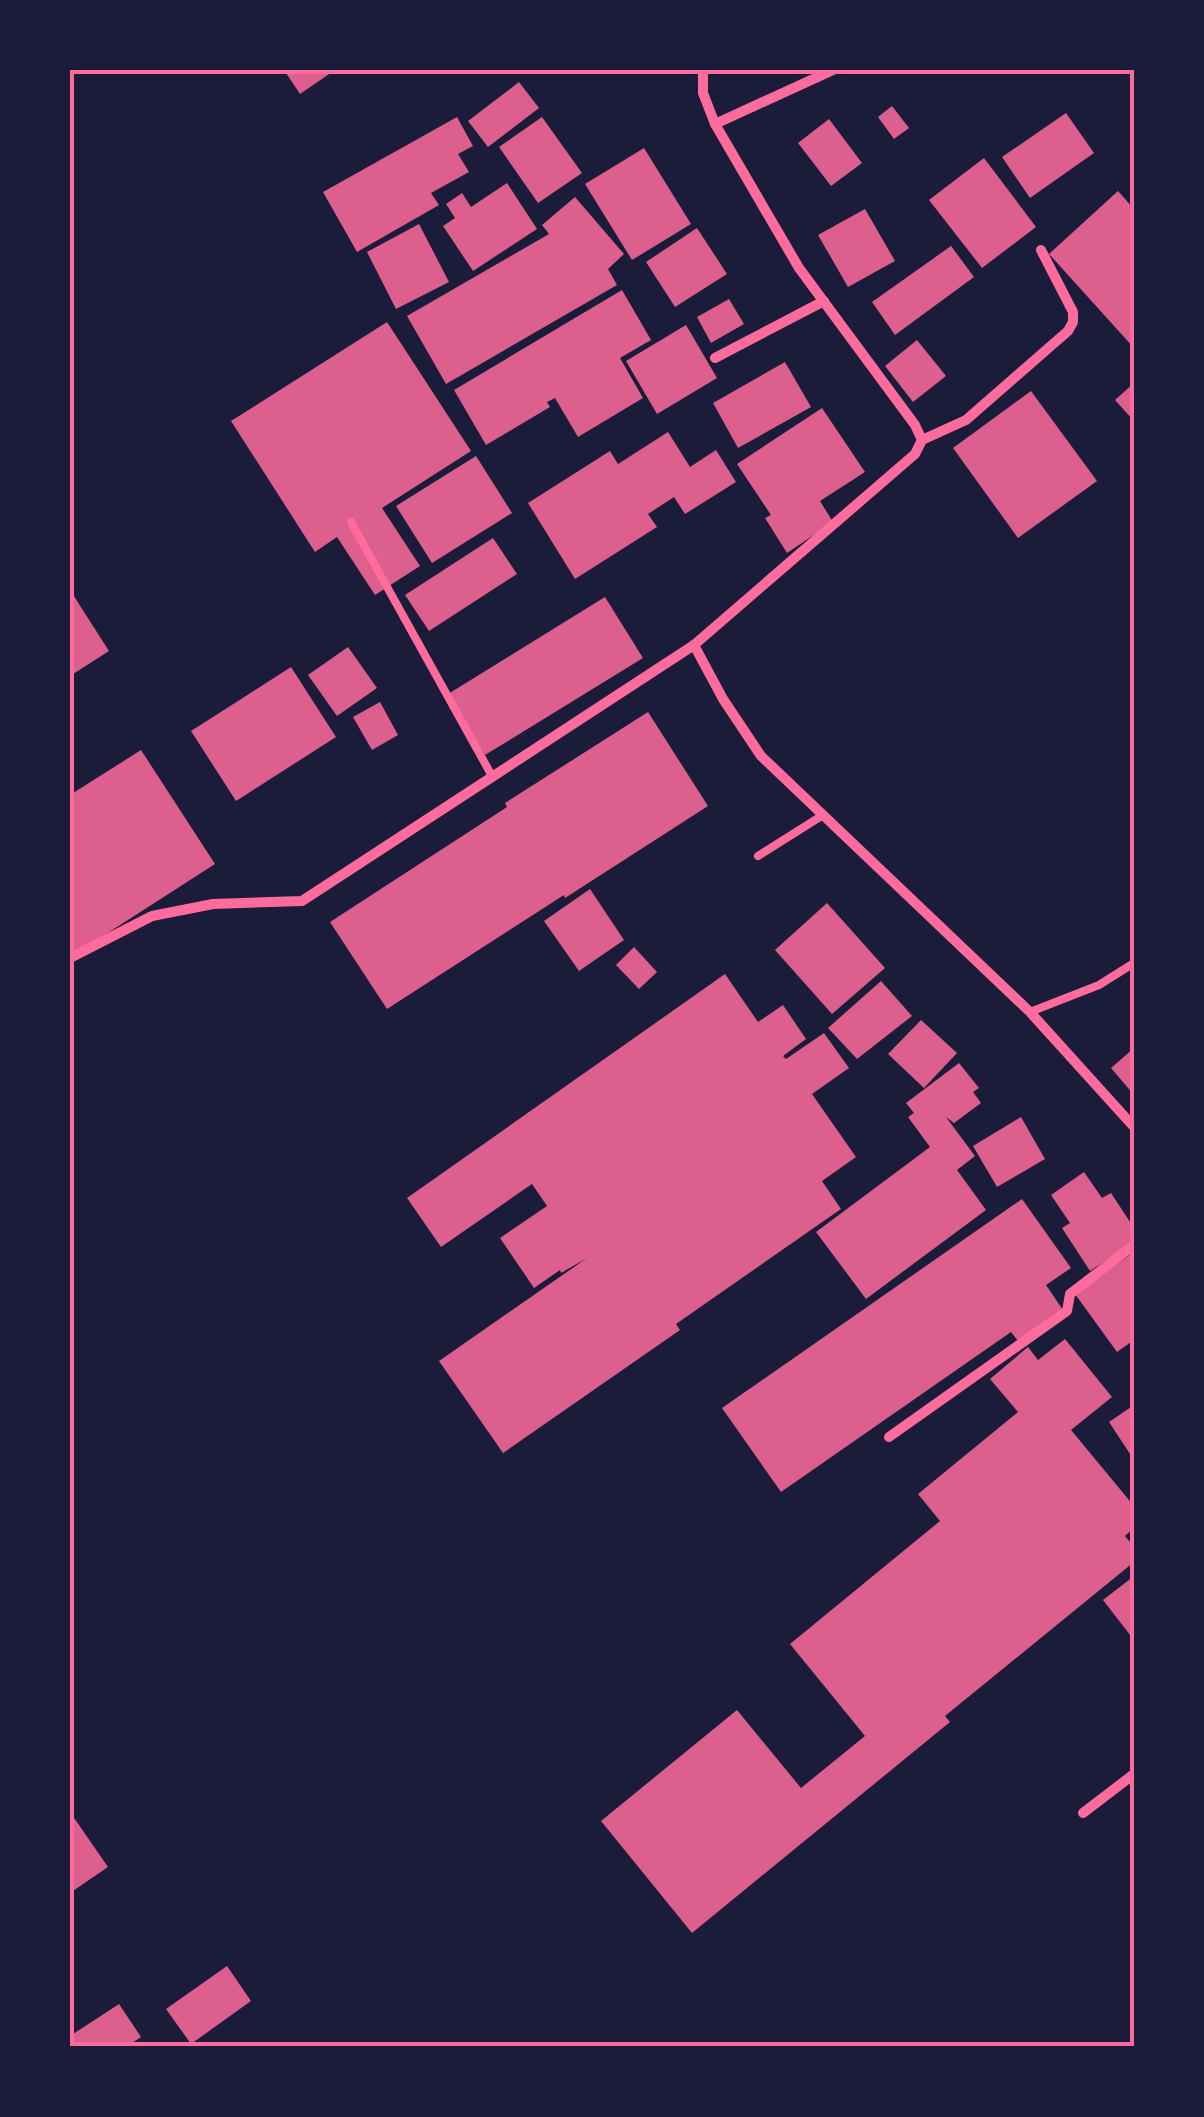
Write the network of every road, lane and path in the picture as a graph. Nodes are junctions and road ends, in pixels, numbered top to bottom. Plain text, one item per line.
1 (703, 70) edge
2 (833, 70) edge
3 (715, 124) junction
4 (1041, 250) dead end
5 (824, 301) junction
6 (715, 358) dead end
7 (922, 440) junction
8 (351, 522) dead end
9 (694, 644) junction
10 (492, 776) junction
11 (823, 816) junction
12 (758, 856) dead end
13 (70, 958) edge
14 (1134, 963) edge
15 (1030, 1012) junction
16 (1134, 1127) edge
17 (1134, 1245) edge
18 (889, 1437) dead end
19 (1134, 1774) edge
20 (1084, 1813) dead end

1 - 3 street
2 - 3 street
3 - 5 street
4 - 7 street
5 - 6 street
5 - 7 street
7 - 9 street
8 - 10 lane
9 - 10 street
9 - 11 street
10 - 13 street
11 - 12 lane
11 - 15 street
14 - 15 lane
15 - 16 street
17 - 18 street
19 - 20 street

